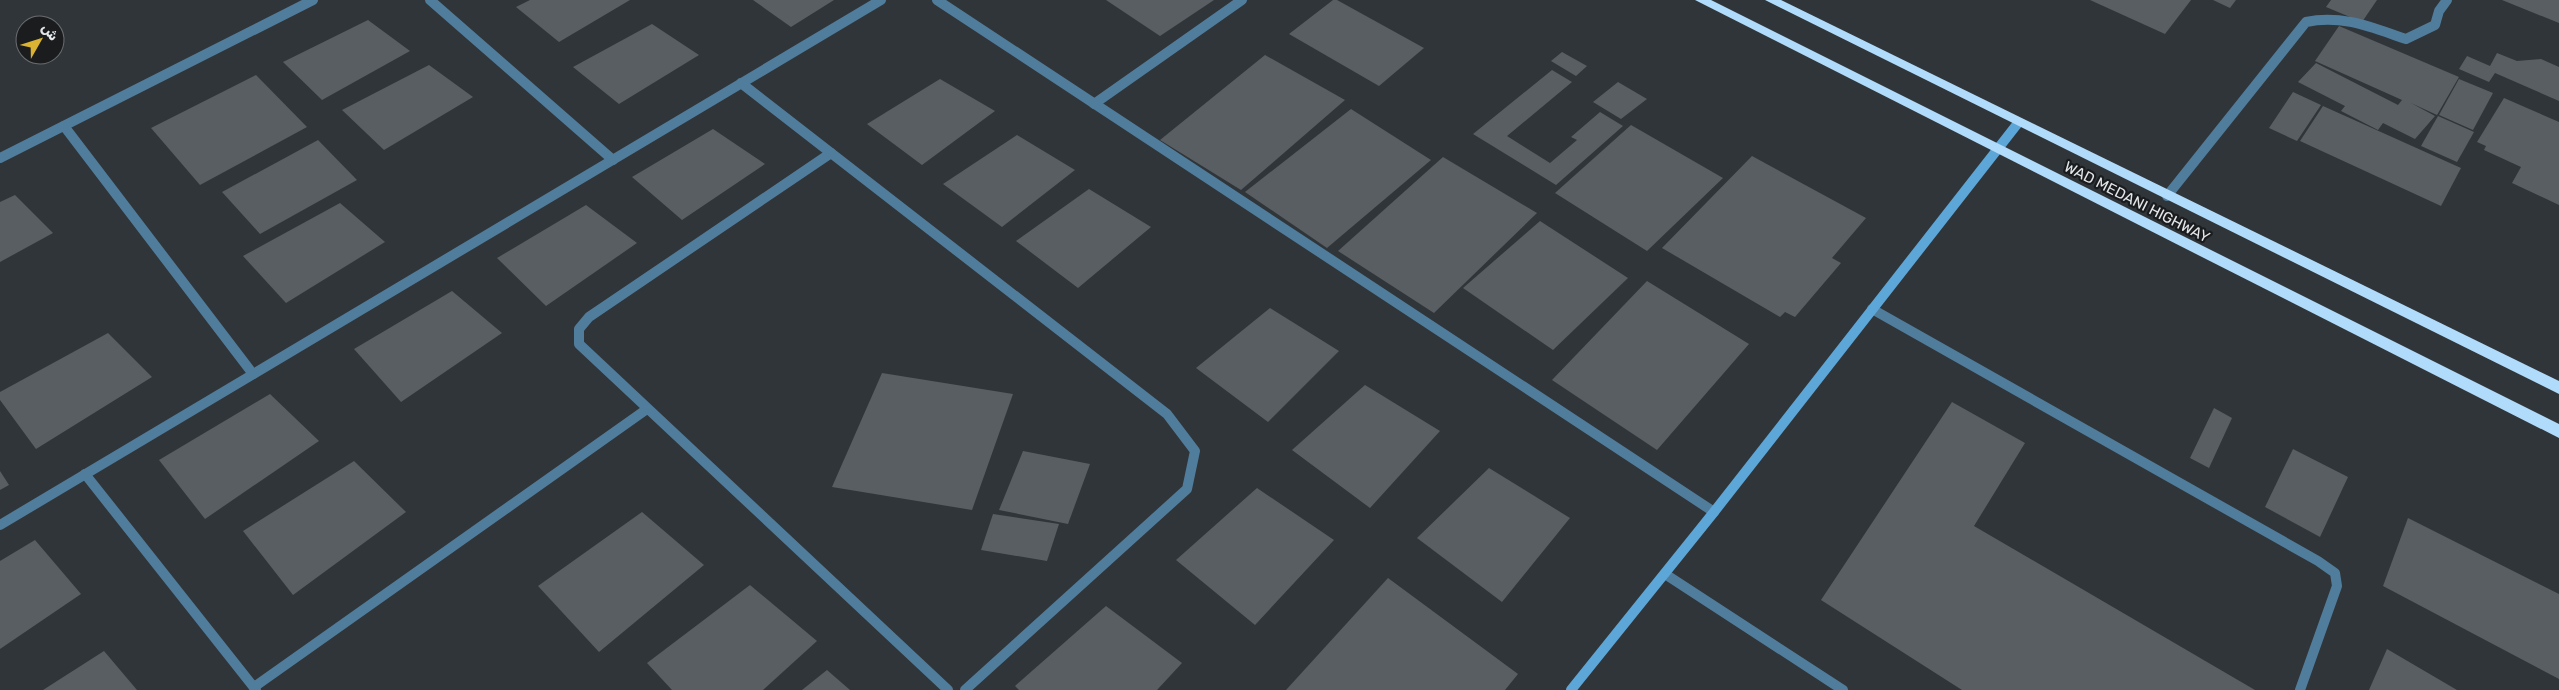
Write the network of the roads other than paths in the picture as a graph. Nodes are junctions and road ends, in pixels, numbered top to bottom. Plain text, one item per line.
1 (313, 0) edge
2 (430, 0) edge
3 (881, 0) edge
4 (937, 0) edge
5 (1242, 0) edge
6 (1702, 0) edge
7 (1771, 0) edge
8 (2448, 0) edge
9 (741, 83) junction
10 (1094, 104) junction
11 (2018, 122) junction
12 (64, 126) junction
13 (1995, 149) junction
14 (831, 153) junction
15 (0, 158) edge
16 (613, 160) junction
17 (2167, 196) junction
18 (1872, 308) junction
19 (253, 374) junction
20 (2559, 388) edge
21 (647, 409) junction
22 (2559, 431) edge
23 (85, 474) junction
24 (1714, 512) junction
25 (0, 525) edge
26 (1665, 574) junction
27 (255, 688) edge
28 (948, 690) edge
29 (965, 690) edge
30 (1572, 690) edge
31 (1843, 690) edge
32 (2300, 690) edge

1 - 12 street
2 - 16 street
3 - 9 street
4 - 10 street
5 - 10 street
6 - 13 highway, WAD MEDANI HIGHWAY
7 - 11 highway, WAD MEDANI HIGHWAY
8 - 17 street
9 - 14 street
9 - 16 street
10 - 24 street
11 - 13 street
11 - 17 highway, WAD MEDANI HIGHWAY
12 - 15 street
12 - 19 street
13 - 18 street
13 - 22 highway, WAD MEDANI HIGHWAY
14 - 21 street
14 - 29 street
16 - 19 street
17 - 20 highway, WAD MEDANI HIGHWAY
18 - 24 street
18 - 32 street
19 - 23 street
21 - 27 street
21 - 28 street
23 - 25 street
23 - 27 street
24 - 26 street
26 - 30 street
26 - 31 street

